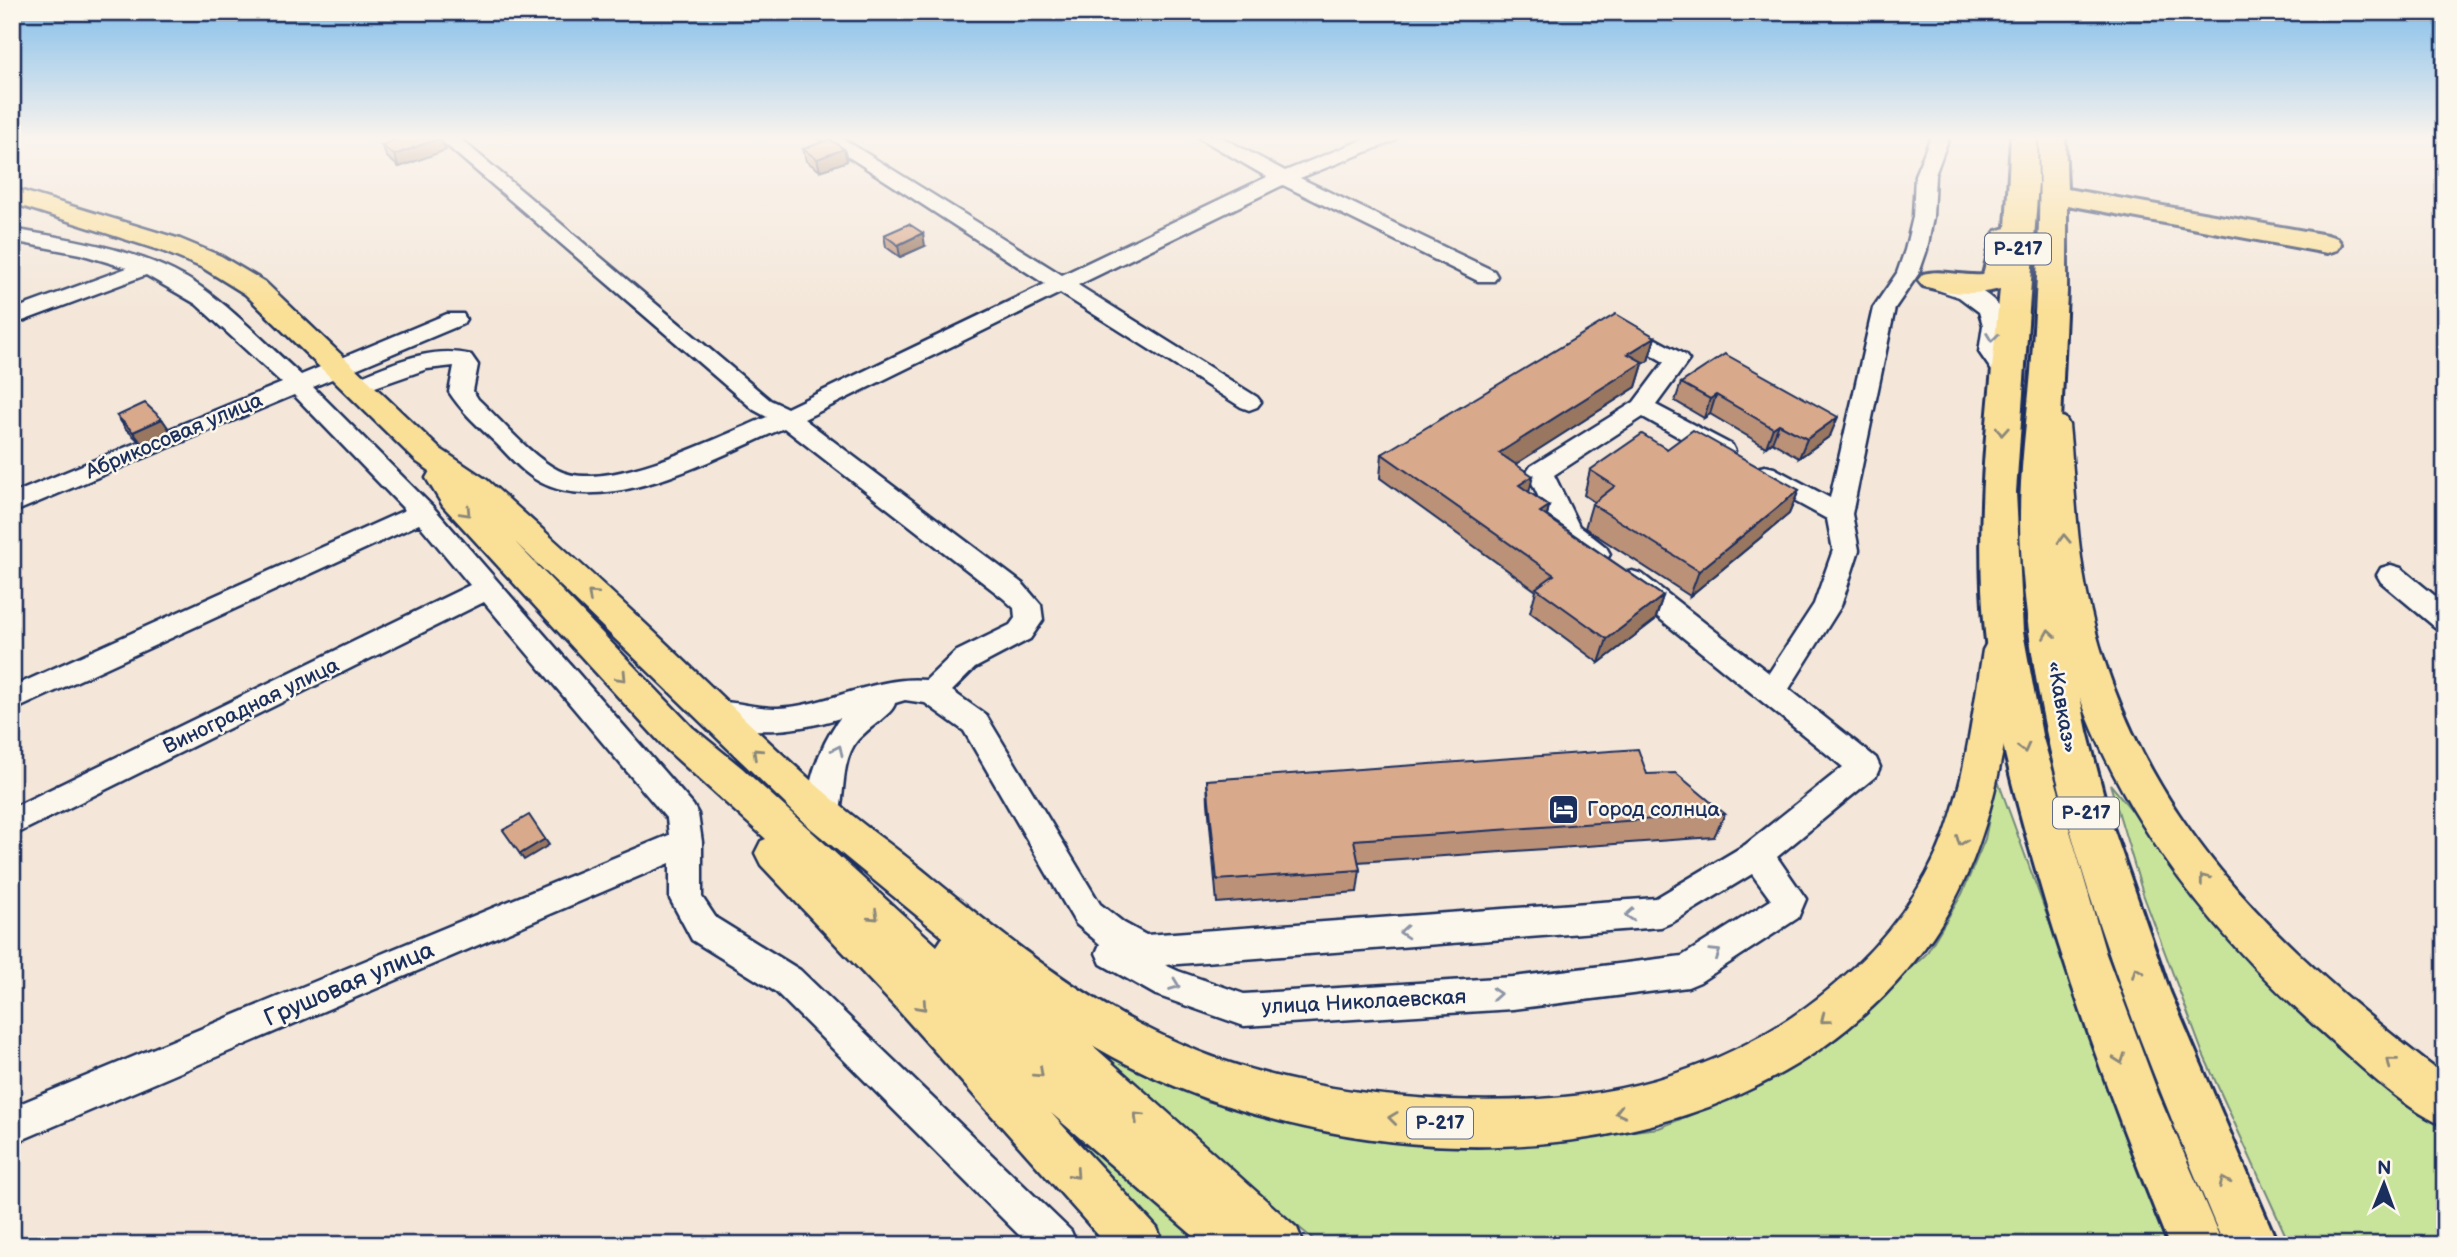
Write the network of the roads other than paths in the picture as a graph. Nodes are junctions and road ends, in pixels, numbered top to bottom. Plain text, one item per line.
1 (14, 196) edge
2 (515, 196) edge
3 (921, 196) edge
4 (1248, 196) edge
5 (1322, 196) edge
6 (1924, 196) edge
7 (2049, 198) junction
8 (12, 235) edge
9 (2327, 244) dead end
10 (148, 267) junction
11 (1486, 276) dead end
12 (1921, 277) junction
13 (1060, 283) junction
14 (12, 318) edge
15 (455, 319) dead end
16 (1614, 323) edge
17 (2048, 356) junction
18 (2007, 376) junction
19 (345, 377) junction
20 (297, 384) junction
21 (1249, 402) dead end
22 (1642, 407) junction
23 (787, 418) junction
24 (428, 455) junction
25 (12, 504) edge
26 (424, 512) junction
27 (1839, 514) junction
28 (2391, 575) dead end
29 (489, 588) junction
30 (2445, 620) edge
31 (2004, 632) junction
32 (932, 692) junction
33 (1772, 692) junction
34 (12, 701) edge
35 (713, 712) junction
36 (679, 737) junction
37 (824, 816) junction
38 (12, 823) edge
39 (686, 842) junction
40 (1756, 855) junction
41 (2445, 1104) edge
42 (12, 1126) edge
43 (1057, 1245) edge
44 (1140, 1245) edge
45 (1241, 1245) edge
46 (1280, 1245) edge
47 (2196, 1245) edge
48 (2251, 1245) edge

1 - 19 main road
2 - 23 street
3 - 13 street
4 - 13 street
5 - 11 street
6 - 12 street
7 - 9 highway
7 - 12 highway
7 - 17 highway, «Кавказ» / Р-217
7 - 18 highway, «Кавказ» / Р-217
8 - 10 street
10 - 14 street
10 - 20 street
12 -> 18 street
12 - 27 street
13 - 21 street
13 - 23 street
15 - 19 street
16 - 22 street
41 -> 17 main road
48 -> 17 highway, «Кавказ» / Р-217
18 -> 31 highway, «Кавказ» / Р-217
19 - 20 street, Абрикосовая улица
19 - 23 street
19 - 24 main road
20 - 25 street, Абрикосовая улица
20 - 26 street
22 - 27 street
22 - 33 street
23 - 32 street
35 -> 24 main road
24 -> 36 main road
26 - 29 street
26 - 34 street
27 - 33 street
28 - 30 street
29 - 38 street, Виноградная улица
29 - 39 street
31 -> 37 main road, Р-217
31 -> 47 highway, «Кавказ» / Р-217
32 - 35 street
40 -> 32 street
33 - 40 street
37 -> 35 main road
36 -> 44 main road
36 -> 45 main road
37 -> 40 street, улица Николаевская
46 -> 37 main road
39 - 42 street, Грушовая улица
39 - 43 street

